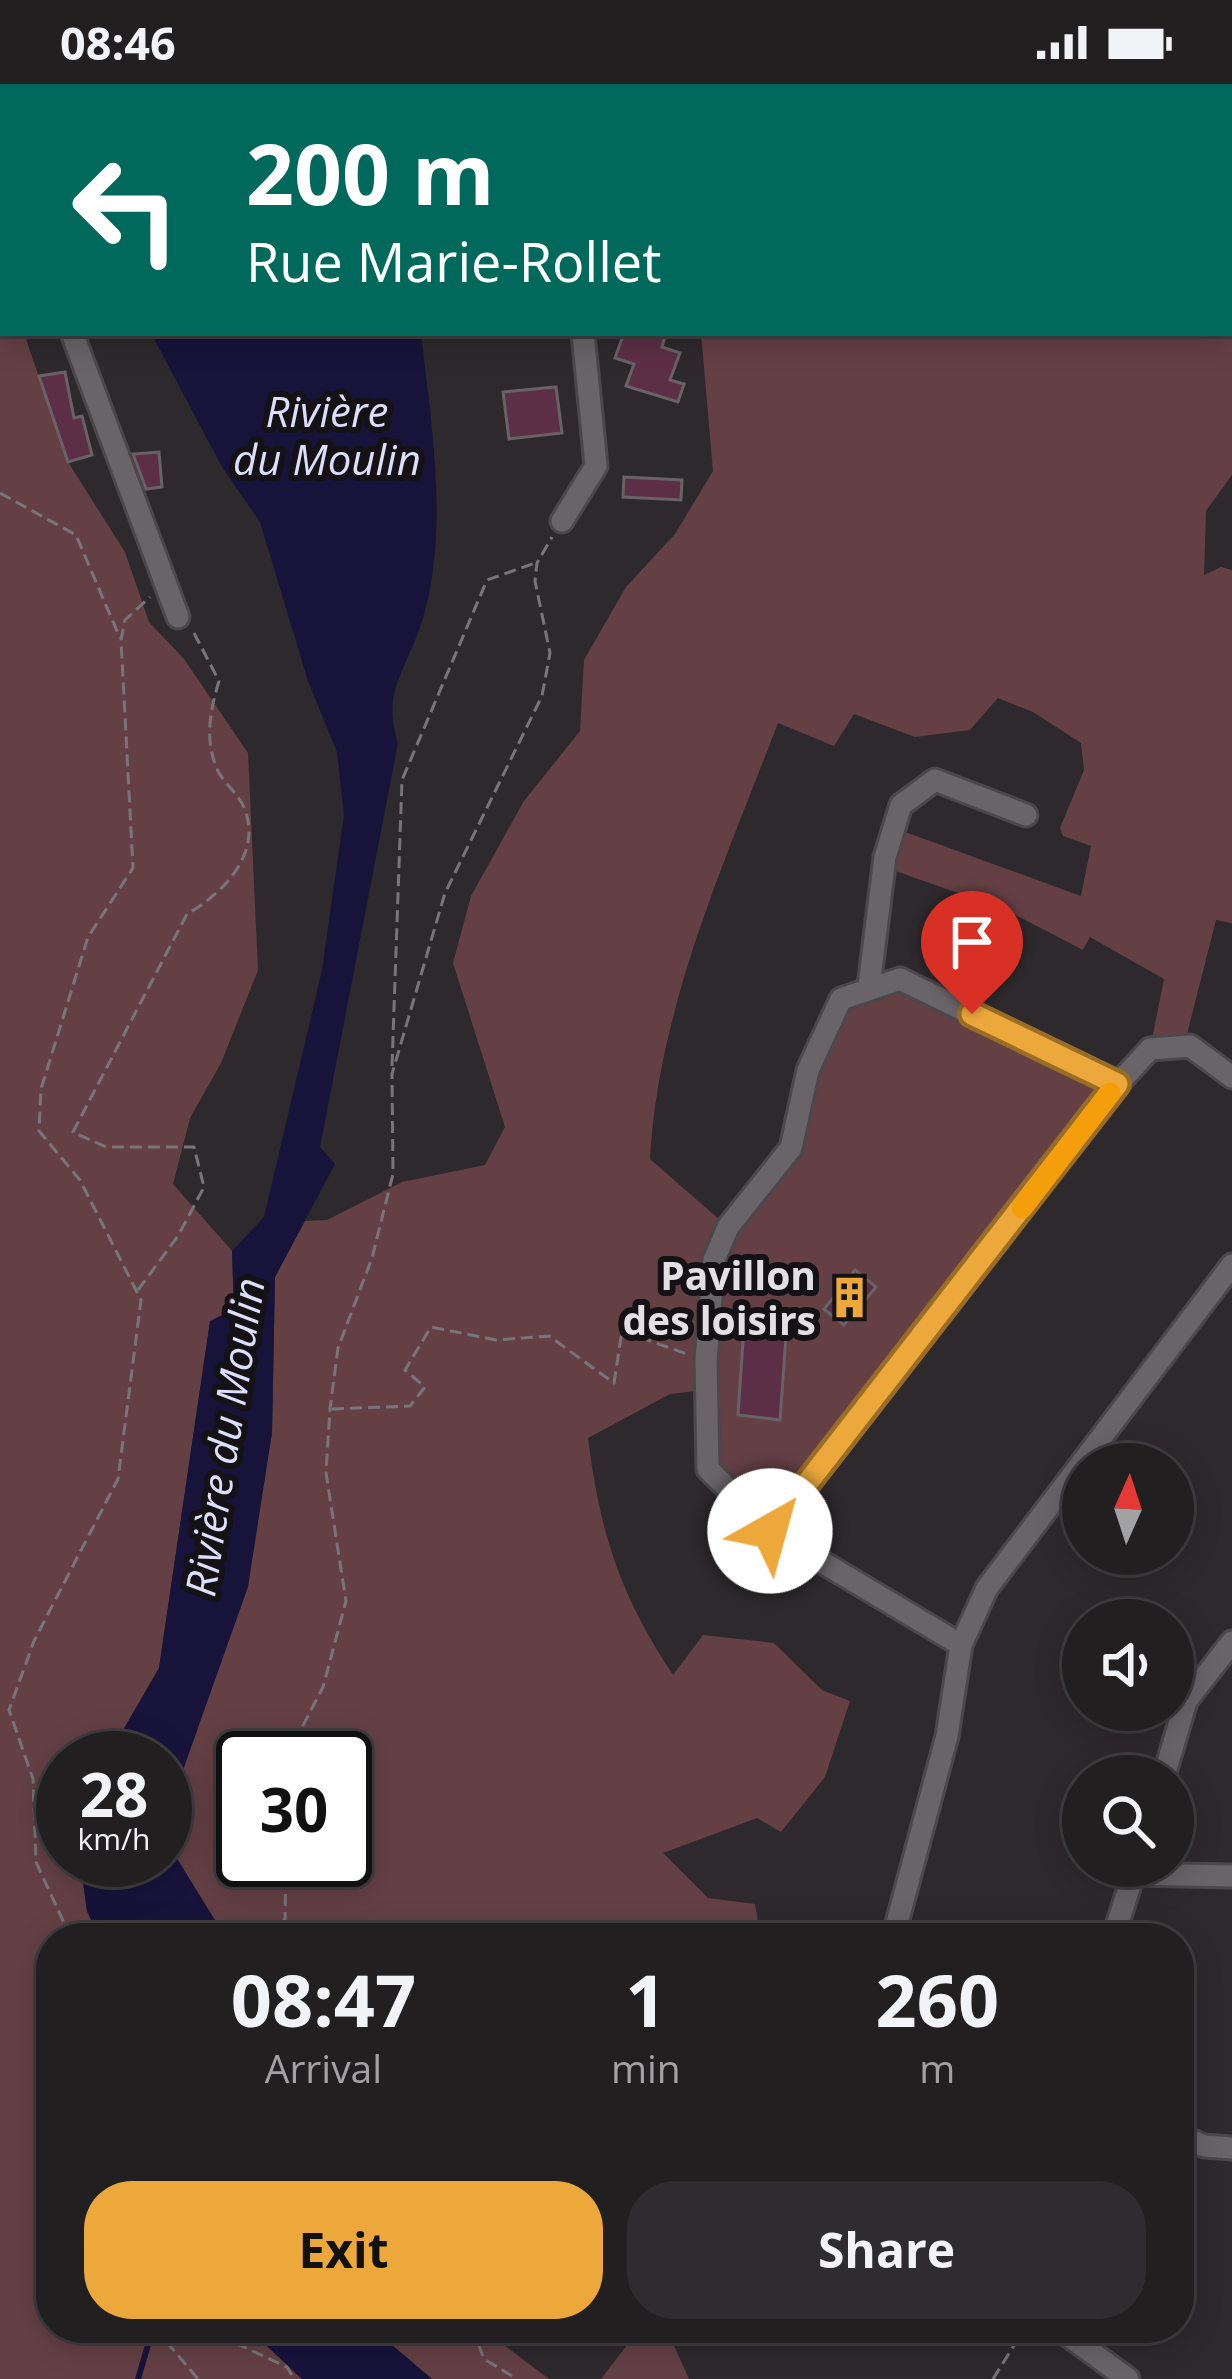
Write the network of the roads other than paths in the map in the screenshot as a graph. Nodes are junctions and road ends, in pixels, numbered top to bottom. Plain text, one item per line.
1 (73, 336) edge
2 (583, 336) edge
3 (562, 521) road end
4 (178, 617) road end
5 (1026, 815) dead end
6 (869, 986) junction
7 (1232, 1077) edge
8 (1117, 1084) junction
9 (1232, 1265) edge
10 (770, 1531) junction
11 (1232, 1642) edge
12 (961, 1645) junction
13 (1170, 1755) edge
14 (1194, 1874) edge
15 (1232, 1876) edge
16 (1129, 1887) edge
17 (897, 1923) edge
18 (1118, 1923) edge
19 (1194, 2142) edge
20 (1232, 2148) edge
21 (1079, 2343) edge
22 (1128, 2379) edge

1 - 4 street
2 - 3 street
5 - 6 street
6 - 8 street
6 - 10 street
7 - 8 street
8 - 10 street
9 - 12 street
10 - 12 street
11 - 13 street
12 - 17 street
14 - 15 street
16 - 18 street
19 - 20 street
21 - 22 street

